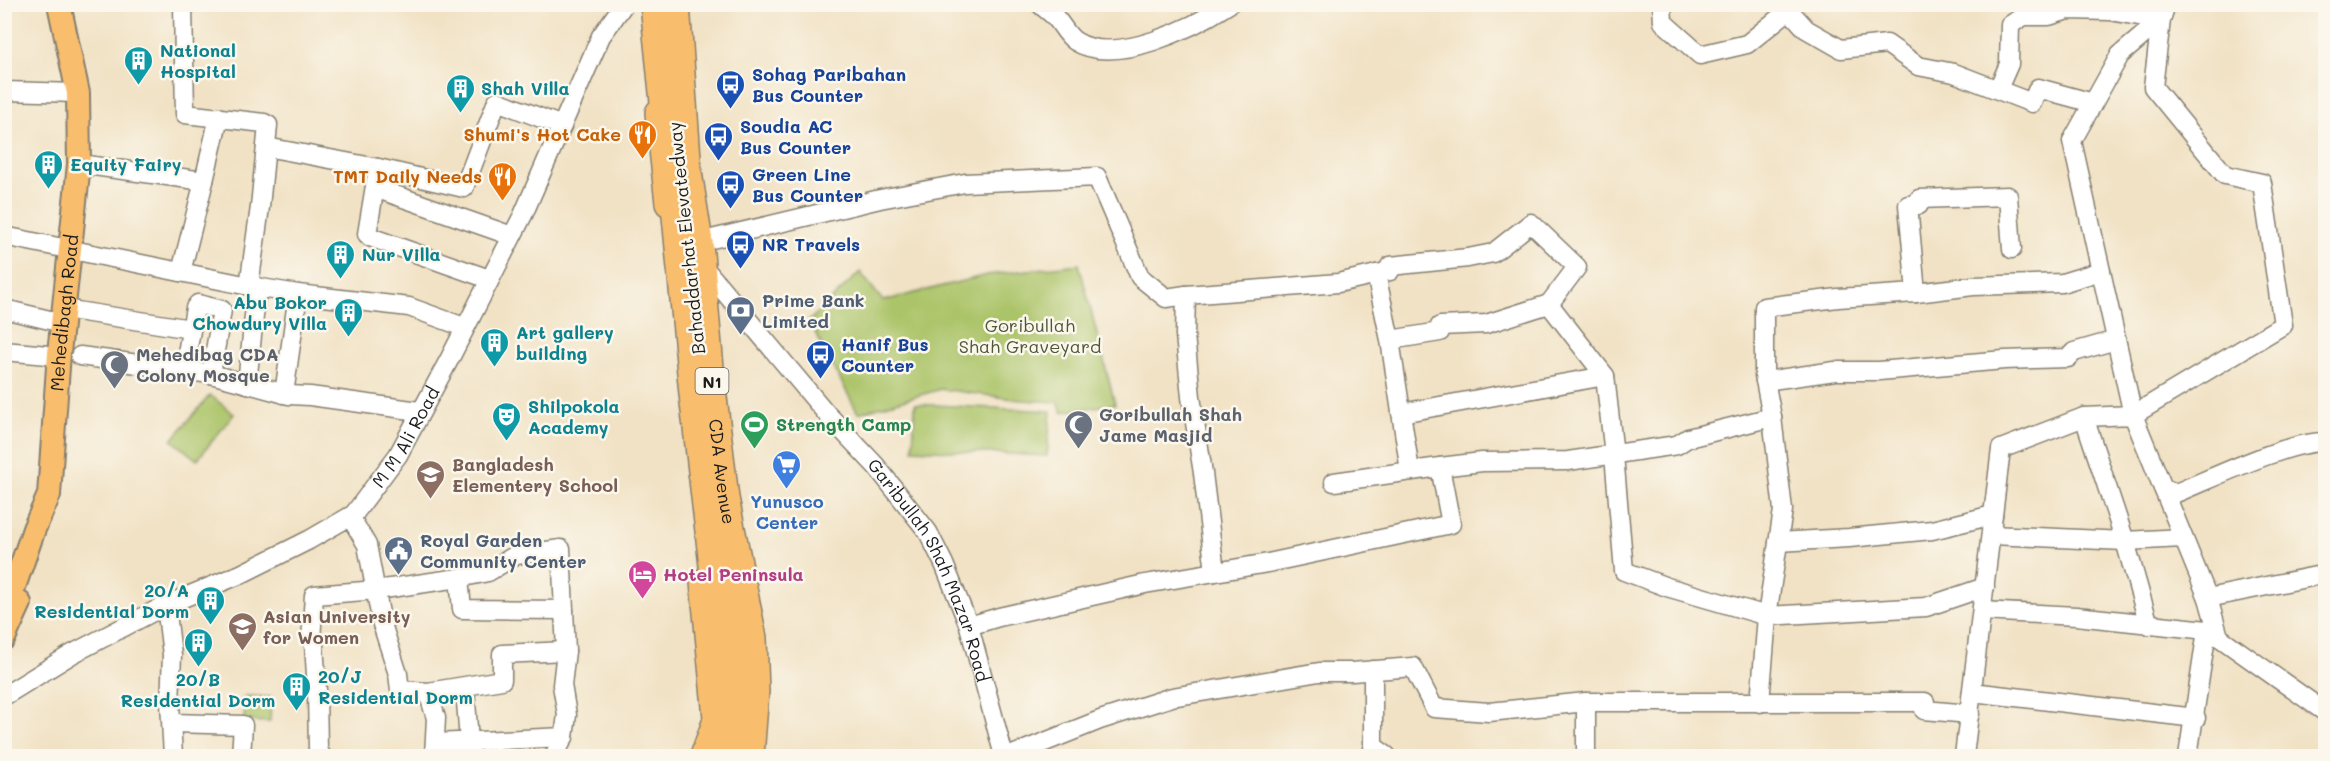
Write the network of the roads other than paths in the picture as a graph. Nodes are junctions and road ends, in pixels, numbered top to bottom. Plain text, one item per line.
1 (59, 4) edge
2 (183, 4) edge
3 (624, 4) edge
4 (641, 4) edge
5 (646, 4) edge
6 (654, 4) edge
7 (663, 4) edge
8 (676, 4) edge
9 (1040, 4) edge
10 (1229, 4) edge
11 (1662, 4) edge
12 (1791, 7) edge
13 (2092, 7) edge
14 (2164, 12) edge
15 (1998, 89) junction
16 (4, 91) edge
17 (78, 93) junction
18 (2093, 103) junction
19 (219, 117) junction
20 (562, 126) junction
21 (266, 147) junction
22 (78, 164) junction
23 (378, 168) junction
24 (204, 181) junction
25 (375, 188) junction
26 (4, 236) edge
27 (512, 236) junction
28 (70, 249) junction
29 (2012, 249) dead end
30 (700, 253) junction
31 (181, 272) junction
32 (2101, 272) junction
33 (1377, 274) junction
34 (489, 279) junction
35 (253, 286) junction
36 (1916, 293) junction
37 (298, 294) junction
38 (1186, 295) junction
39 (1549, 304) junction
40 (4, 309) edge
41 (63, 316) junction
42 (464, 327) junction
43 (191, 329) junction
44 (1390, 340) junction
45 (2116, 340) junction
46 (4, 351) edge
47 (69, 356) junction
48 (184, 370) junction
49 (211, 374) junction
50 (1605, 376) junction
51 (1765, 381) junction
52 (247, 384) junction
53 (284, 394) junction
54 (678, 394) dead end
55 (420, 411) junction
56 (1401, 413) junction
57 (2133, 415) junction
58 (1772, 417) junction
59 (2084, 417) junction
60 (2325, 442) edge
61 (1614, 455) junction
62 (1440, 467) junction
63 (1410, 471) junction
64 (1334, 482) dead end
65 (2163, 488) junction
66 (49, 495) junction
67 (1993, 516) junction
68 (351, 518) junction
69 (1991, 535) junction
70 (2183, 538) junction
71 (2125, 541) junction
72 (1778, 542) junction
73 (1215, 572) junction
74 (2325, 574) edge
75 (459, 578) junction
76 (1985, 587) junction
77 (377, 590) junction
78 (2208, 598) junction
79 (166, 605) junction
80 (564, 610) junction
81 (1982, 611) junction
82 (5, 615) edge
83 (1767, 616) junction
84 (2150, 625) junction
85 (969, 626) junction
86 (2213, 633) junction
87 (4, 638) edge
88 (566, 651) junction
89 (1373, 670) junction
90 (465, 687) junction
91 (428, 692) junction
92 (1972, 692) junction
93 (4, 696) edge
94 (1586, 702) junction
95 (1760, 702) junction
96 (2325, 712) edge
97 (1970, 714) junction
98 (718, 717) junction
99 (2196, 718) junction
100 (172, 723) junction
101 (564, 737) junction
102 (469, 748) edge
103 (434, 749) edge
104 (173, 756) edge
105 (241, 756) edge
106 (322, 756) edge
107 (554, 756) edge
108 (704, 756) edge
109 (716, 756) edge
110 (721, 756) edge
111 (729, 756) edge
112 (750, 756) edge
113 (1004, 756) edge
114 (1010, 756) edge
115 (1387, 756) edge
116 (1586, 756) edge
117 (1964, 756) edge
118 (2188, 756) edge

1 - 17 main road, Mehedibagh Road
2 - 19 street
3 - 20 street, M M Ali Road
4 - 54 highway
5 - 98 highway, CDA Avenue / N1
6 - 110 highway, Bahaddarhat Elevatedway
7 - 111 highway, Bahaddarhat Elevatedway
8 - 30 highway, CDA Avenue / N1
9 - 10 street
11 - 12 street
12 - 15 street
13 - 14 street
13 - 15 street
14 - 18 street
14 - 57 street
15 - 18 street
16 - 17 street
17 - 22 main road, Mehedibagh Road
18 - 32 street
19 - 21 street
19 - 24 street
20 - 23 street
20 - 27 street, M M Ali Road
21 - 23 street
21 - 35 street
22 - 24 street
22 - 28 main road, Mehedibagh Road
23 - 25 street
24 - 31 street
25 - 27 street
25 - 34 street
26 - 28 street
27 - 34 street, M M Ali Road
28 - 31 street
28 - 41 main road, Mehedibagh Road
29 - 36 street
30 - 38 street
30 - 85 street, Garibullah Shah Mazar Road
30 - 112 highway, CDA Avenue / N1
31 - 35 street
32 - 36 street
32 - 45 street
33 - 38 street
33 - 39 street
33 - 44 street
34 - 42 street, M M Ali Road
35 - 37 street
35 - 52 street
36 - 51 street
37 - 42 street
37 - 53 street
38 - 73 street
39 - 44 street
39 - 50 street
40 - 41 street
41 - 43 street
41 - 47 main road, Mehedibagh Road
42 - 55 street, M M Ali Road
43 - 48 street
43 - 49 street
44 - 56 street
45 - 51 street
45 - 57 street
46 - 47 street
47 - 48 street
47 - 66 main road, Mehedibagh Road
48 - 49 street
49 - 52 street
50 - 56 street
50 - 61 street
51 - 58 street
52 - 53 street
53 - 55 street
55 - 68 street, M M Ali Road
56 - 63 street
57 - 59 street
57 - 65 street
58 - 61 street
58 - 72 street
59 - 67 street
59 - 71 street
60 - 65 street
61 - 62 street
61 - 83 street
62 - 63 street
62 - 73 street
63 - 64 street
65 - 70 street
66 - 82 main road, Mehedibagh Road
66 - 87 main road
67 - 69 street
67 - 72 street
68 - 77 street
68 - 79 street, M M Ali Road
69 - 71 street
69 - 76 street
70 - 71 street
70 - 78 street
71 - 84 street
72 - 83 street
73 - 85 street
74 - 78 street
75 - 77 street
75 - 80 street
75 - 80 street
76 - 81 street
76 - 83 street
77 - 91 street
77 - 106 street
78 - 86 street
79 - 93 street, M M Ali Road
79 - 100 street
80 - 88 street
81 - 84 street
81 - 92 street
83 - 95 street
84 - 86 street
85 - 113 street, Garibullah Shah Mazar Road
86 - 96 street
86 - 99 street
88 - 90 street
88 - 101 street
89 - 94 street
89 - 114 street
89 - 115 street
90 - 91 street
90 - 102 street
91 - 103 street
92 - 97 street
92 - 99 street
94 - 95 street
94 - 116 street
95 - 97 street
97 - 117 street
98 - 108 highway
98 - 109 highway, CDA Avenue / N1
99 - 118 street
100 - 104 street
100 - 105 street
101 - 102 street
101 - 107 street
102 - 103 street

